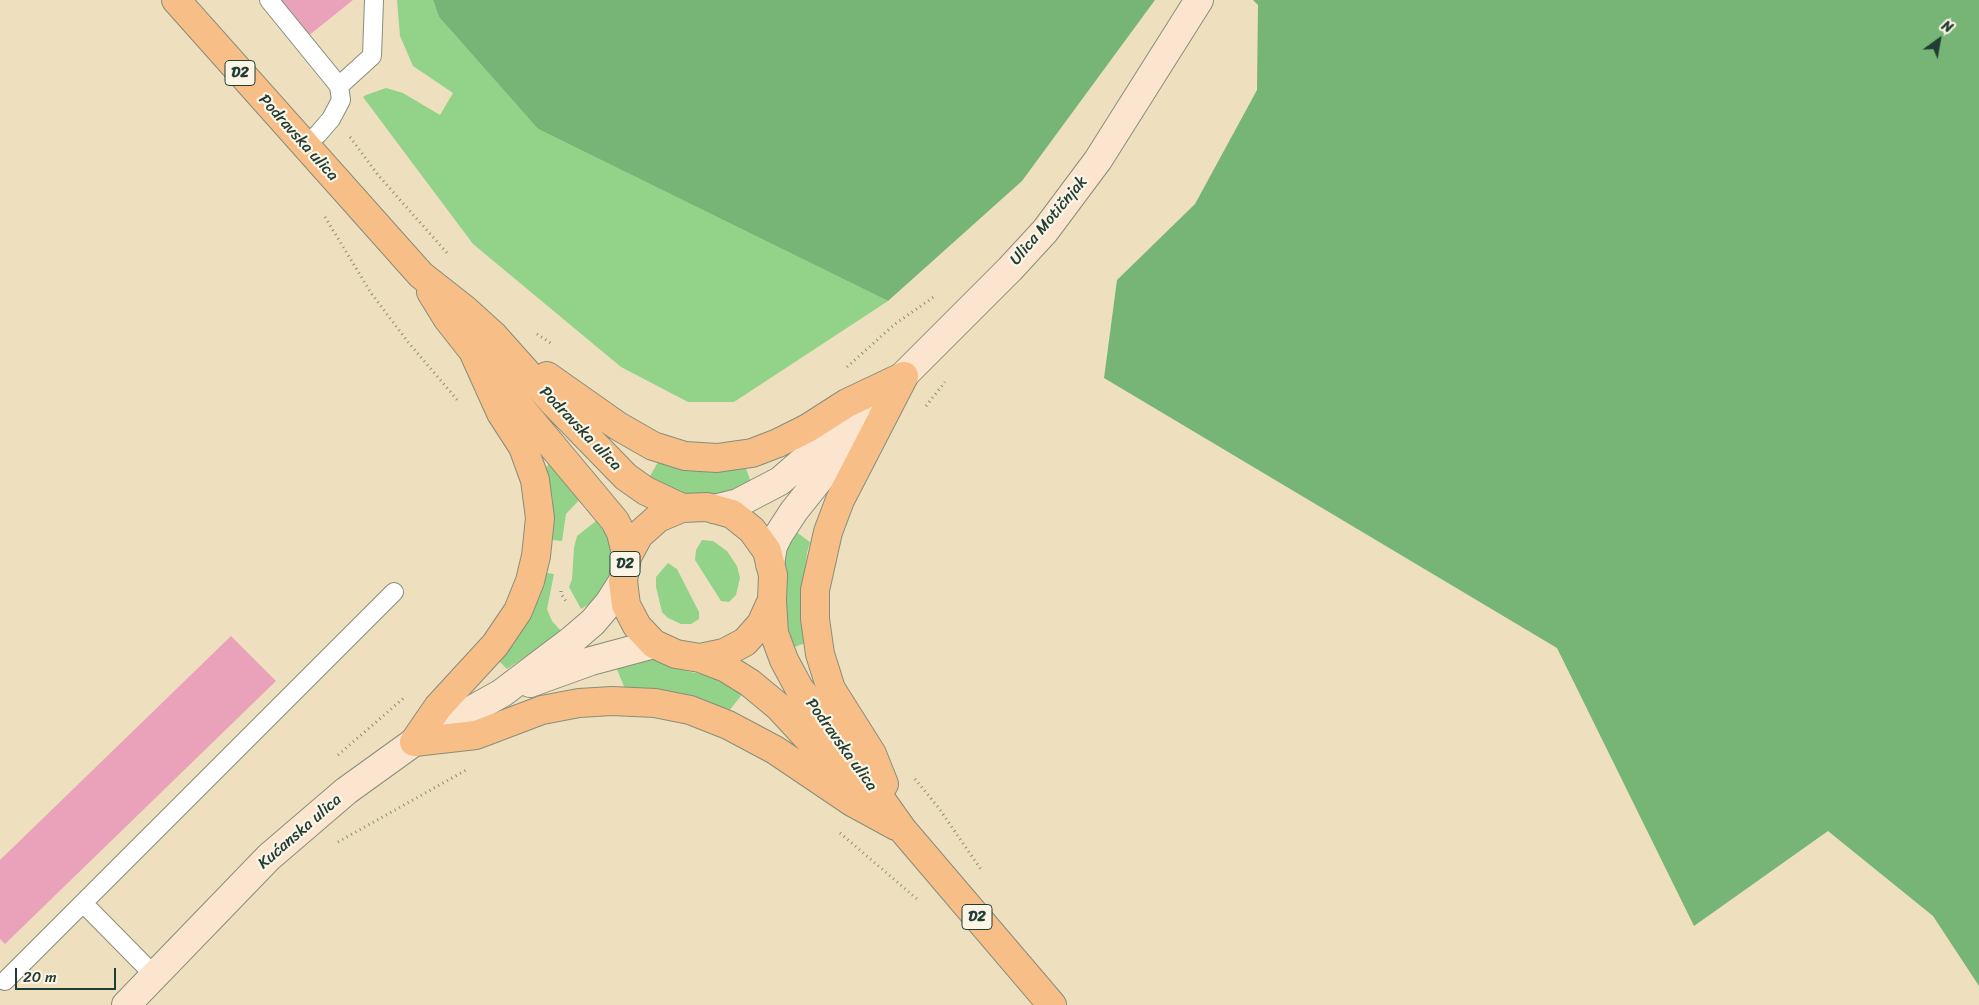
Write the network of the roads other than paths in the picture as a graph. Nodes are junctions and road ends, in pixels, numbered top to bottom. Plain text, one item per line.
1 (176, 0) edge
2 (269, 0) edge
3 (374, 0) edge
4 (1199, 0) edge
5 (338, 86) junction
6 (304, 146) junction
7 (483, 343) junction
8 (904, 376) junction
9 (865, 414) junction
10 (682, 508) junction
11 (714, 509) junction
12 (770, 564) junction
13 (625, 569) junction
14 (394, 592) dead end
15 (772, 600) junction
16 (654, 644) junction
17 (700, 658) junction
18 (502, 693) junction
19 (414, 742) junction
20 (902, 829) junction
21 (83, 903) junction
22 (154, 975) junction
23 (5, 981) dead end
24 (126, 1005) edge
25 (1052, 1005) edge

1 - 6 main road, Podravska ulica / D2
2 - 5 lane
3 - 5 lane
4 - 8 main road, Ulica Motičnjak
5 - 6 lane
6 - 7 main road, Podravska ulica / D2
7 - 8 main road
7 - 10 main road, Podravska ulica / D2
7 - 13 main road, Podravska ulica / D2
7 - 19 main road
8 - 9 main road, Ulica Motičnjak
8 - 20 main road
9 - 11 main road, Ulica Motičnjak
9 - 12 main road, Ulica Motičnjak
10 - 11 main road, D2
10 - 13 main road, D2
11 - 12 main road, D2
12 - 15 main road, D2
13 - 16 main road, D2
13 - 18 main road, Kućanska ulica
14 - 21 lane
15 - 17 main road, D2
15 - 20 main road, Podravska ulica / D2
16 - 17 main road, D2
16 - 18 main road, Kućanska ulica
17 - 20 main road, Podravska ulica / D2
18 - 19 main road, Kućanska ulica
19 - 20 main road
19 - 22 main road, Kućanska ulica
20 - 25 main road, Podravska ulica / D2
21 - 22 lane
21 - 23 lane
22 - 24 main road, Kućanska ulica

